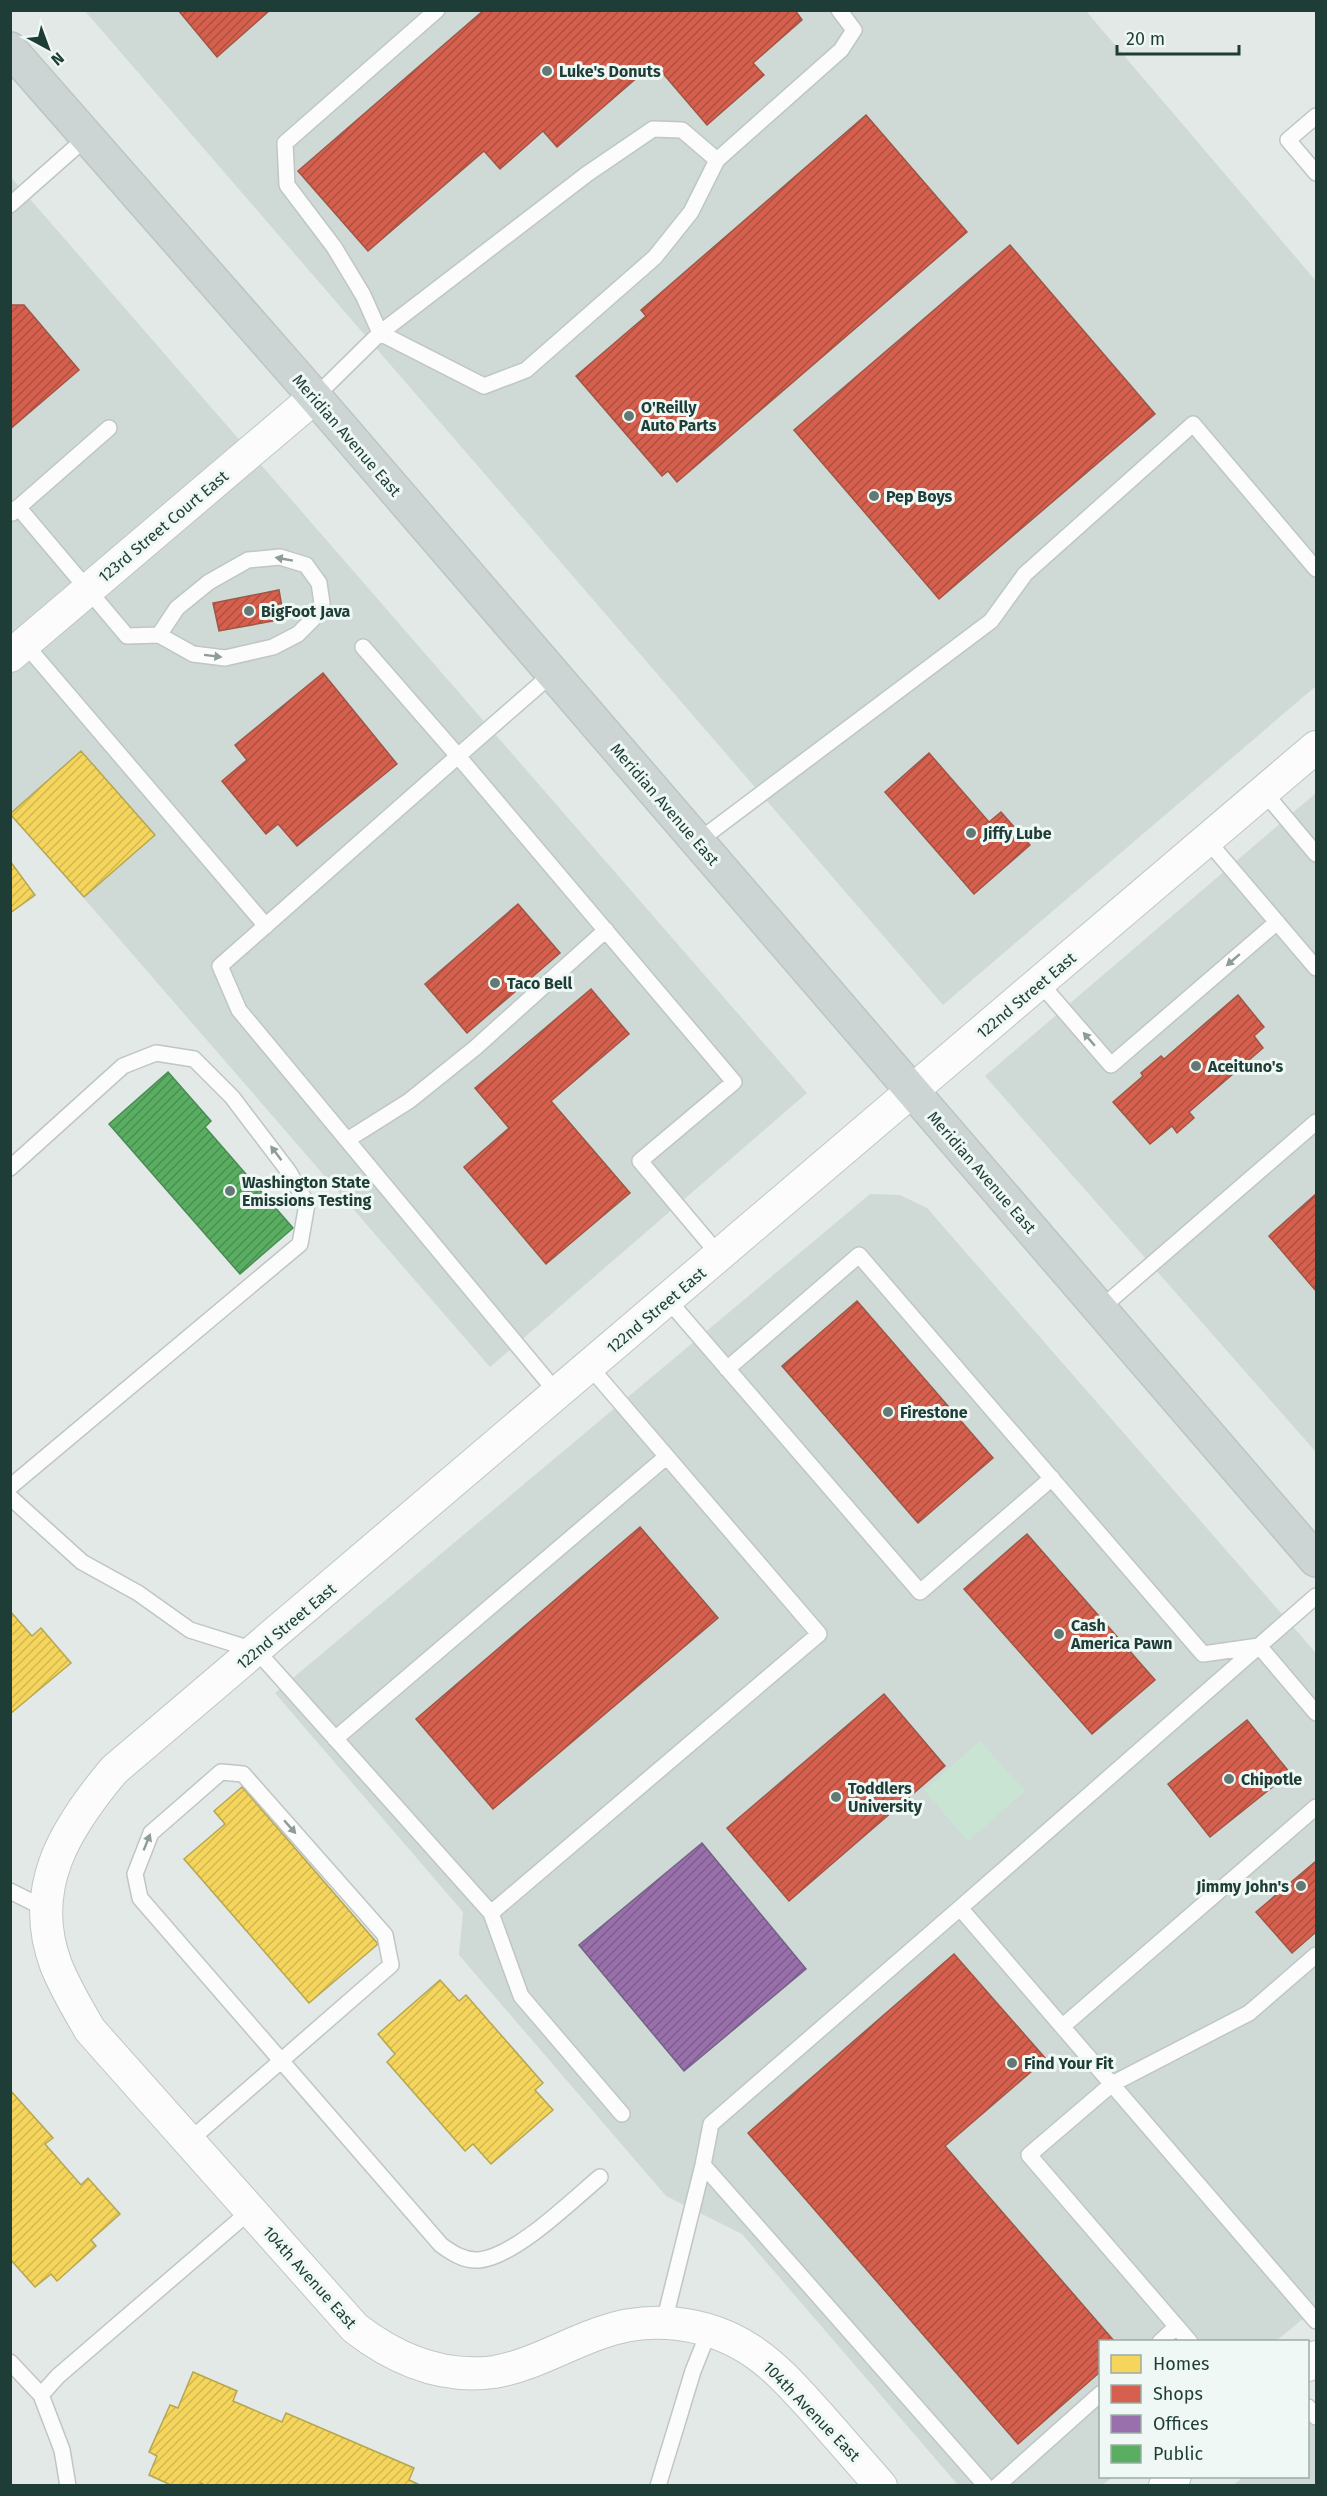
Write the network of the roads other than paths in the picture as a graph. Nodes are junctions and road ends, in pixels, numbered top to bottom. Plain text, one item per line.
1 (437, 10) edge
2 (839, 10) edge
3 (10, 49) edge
4 (1317, 116) edge
5 (87, 137) junction
6 (717, 160) junction
7 (1317, 173) edge
8 (10, 205) edge
9 (380, 333) junction
10 (315, 397) junction
11 (109, 428) dead end
12 (14, 511) edge
13 (1317, 569) edge
14 (88, 589) junction
15 (159, 635) junction
16 (363, 647) dead end
17 (18, 650) edge
18 (553, 673) junction
19 (1317, 747) edge
20 (458, 756) junction
21 (1264, 792) junction
22 (1207, 840) junction
23 (697, 842) junction
24 (1317, 854) edge
25 (1277, 922) junction
26 (266, 926) junction
27 (606, 930) junction
28 (1317, 968) edge
29 (1041, 983) junction
30 (913, 1091) junction
31 (1317, 1122) edge
32 (347, 1140) junction
33 (10, 1168) edge
34 (720, 1256) junction
35 (668, 1300) junction
36 (1100, 1309) junction
37 (590, 1366) junction
38 (727, 1369) junction
39 (558, 1394) junction
40 (666, 1457) junction
41 (1052, 1478) junction
42 (10, 1487) edge
43 (10, 1497) edge
44 (1317, 1560) edge
45 (1317, 1596) edge
46 (1259, 1646) junction
47 (257, 1651) junction
48 (1317, 1713) edge
49 (335, 1739) junction
50 (1317, 1807) edge
51 (10, 1891) edge
52 (960, 1908) junction
53 (46, 1909) junction
54 (492, 1913) junction
55 (1317, 1955) edge
56 (1063, 2026) junction
57 (283, 2060) junction
58 (1112, 2084) junction
59 (622, 2114) dead end
60 (189, 2142) junction
61 (703, 2165) junction
62 (600, 2177) dead end
63 (250, 2211) junction
64 (1317, 2321) edge
65 (664, 2322) junction
66 (1176, 2327) junction
67 (710, 2331) junction
68 (1162, 2340) edge
69 (1188, 2340) edge
70 (10, 2362) edge
71 (41, 2395) junction
72 (1099, 2396) edge
73 (68, 2486) edge
74 (658, 2486) edge
75 (881, 2486) edge
76 (986, 2486) edge
77 (997, 2486) edge

1 - 9 lane
2 - 6 lane
3 - 5 main road, Meridian Avenue East
4 - 7 lane
5 - 8 lane
5 - 10 main road, Meridian Avenue East
6 - 9 lane
6 - 9 lane
9 - 10 lane
10 - 14 street, 123rd Street Court East
10 - 18 main road, Meridian Avenue East
11 - 12 lane
12 - 14 lane
13 - 23 lane
14 - 15 lane
14 - 17 street, 123rd Street Court East
15 -> 15 lane
16 - 20 lane
17 - 26 lane
18 - 20 lane
18 - 23 main road, Meridian Avenue East
19 - 21 street, 122nd Street East
20 - 26 lane
20 - 27 lane
21 - 22 street, 122nd Street East
21 - 24 lane
22 - 25 lane
22 - 29 street, 122nd Street East
23 - 30 main road, Meridian Avenue East
25 - 28 lane
25 -> 29 lane
26 - 32 lane
27 - 32 lane
27 - 34 lane
29 - 30 street, 122nd Street East
30 - 34 street, 122nd Street East
30 - 36 main road, Meridian Avenue East
31 - 36 lane
32 - 39 lane
42 -> 33 lane
34 - 35 street, 122nd Street East
35 - 37 street, 122nd Street East
35 - 38 lane
36 - 44 main road, Meridian Avenue East
37 - 39 street, 122nd Street East
37 - 40 lane
38 - 41 lane
38 - 41 lane
39 - 47 street, 122nd Street East
40 - 49 lane
40 - 54 lane
41 - 46 lane
43 - 47 lane
45 - 46 lane
46 - 48 lane
46 - 52 lane
47 - 49 lane
47 - 53 street, 122nd Street East
49 - 54 lane
50 - 56 lane
51 - 53 lane
52 - 56 lane
52 - 61 lane
53 - 60 street, 104th Avenue East
54 - 59 lane
55 - 58 lane
56 - 58 lane
57 -> 57 lane
57 - 60 lane
57 - 62 lane
58 - 64 lane
58 - 66 lane
60 - 63 street, 104th Avenue East
61 - 65 lane
61 - 76 lane
63 - 65 street, 104th Avenue East
63 - 71 lane
65 - 67 street, 104th Avenue East
66 - 68 lane
66 - 69 lane
67 - 74 lane
67 - 75 street, 104th Avenue East
70 - 71 lane
71 - 73 lane
72 - 77 lane

